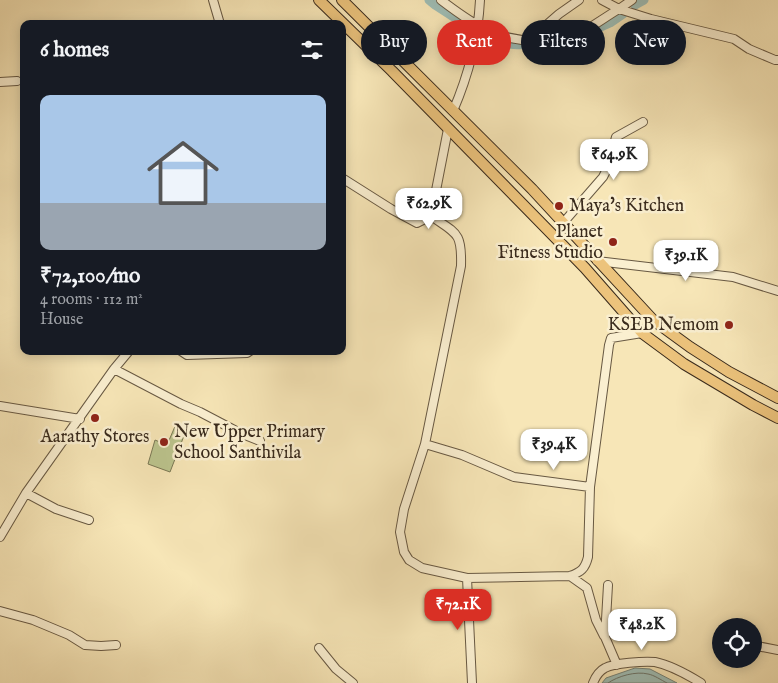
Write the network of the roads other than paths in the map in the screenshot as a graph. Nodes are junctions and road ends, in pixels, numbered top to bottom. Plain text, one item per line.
1 (212, 0) edge
2 (319, 0) edge
3 (342, 0) edge
4 (441, 0) edge
5 (480, 0) edge
6 (578, 0) edge
7 (602, 0) edge
8 (632, 0) edge
9 (619, 9) junction
10 (217, 20) edge
11 (340, 20) edge
12 (469, 20) edge
13 (479, 20) edge
14 (552, 20) edge
15 (602, 20) edge
16 (346, 26) edge
17 (778, 60) edge
18 (470, 65) edge
19 (16, 81) dead end
20 (0, 82) edge
21 (453, 111) junction
22 (643, 122) dead end
23 (448, 129) junction
24 (346, 181) edge
25 (431, 216) junction
26 (563, 223) junction
27 (597, 261) junction
28 (585, 268) junction
29 (778, 291) edge
30 (642, 333) junction
31 (126, 355) edge
32 (114, 369) junction
33 (778, 398) edge
34 (0, 406) edge
35 (778, 418) edge
36 (80, 419) junction
37 (260, 441) dead end
38 (424, 444) junction
39 (590, 487) junction
40 (26, 492) junction
41 (89, 520) dead end
42 (0, 538) edge
43 (570, 576) junction
44 (467, 578) junction
45 (608, 585) dead end
46 (0, 611) edge
47 (605, 637) junction
48 (116, 645) dead end
49 (762, 647) edge
50 (319, 648) dead end
51 (778, 650) edge
52 (617, 665) junction
53 (353, 683) edge
54 (472, 683) edge
55 (593, 683) edge
56 (701, 683) edge

1 - 10 street
2 - 11 main road
3 - 21 main road
4 - 12 street
5 - 13 street
6 - 14 street
7 - 9 street
8 - 9 street
9 - 15 street
9 - 17 street
16 - 23 main road
18 - 21 street
19 - 20 street
21 - 26 main road
22 - 26 street
23 - 25 street
23 - 28 main road
24 - 25 street
25 - 38 street
26 - 27 main road
27 - 28 main road
27 - 29 street
27 - 33 main road
28 - 30 main road
30 - 35 main road
30 - 39 street
31 - 32 street
32 - 36 street
32 - 37 street
34 - 36 street
36 - 40 street
38 - 39 street
38 - 44 street
39 - 43 street
40 - 41 street
40 - 42 street
43 - 44 street
43 - 47 street
44 - 54 street
45 - 47 street
46 - 48 street
47 - 52 street
49 - 51 street
50 - 53 street
52 - 55 street
52 - 56 street

